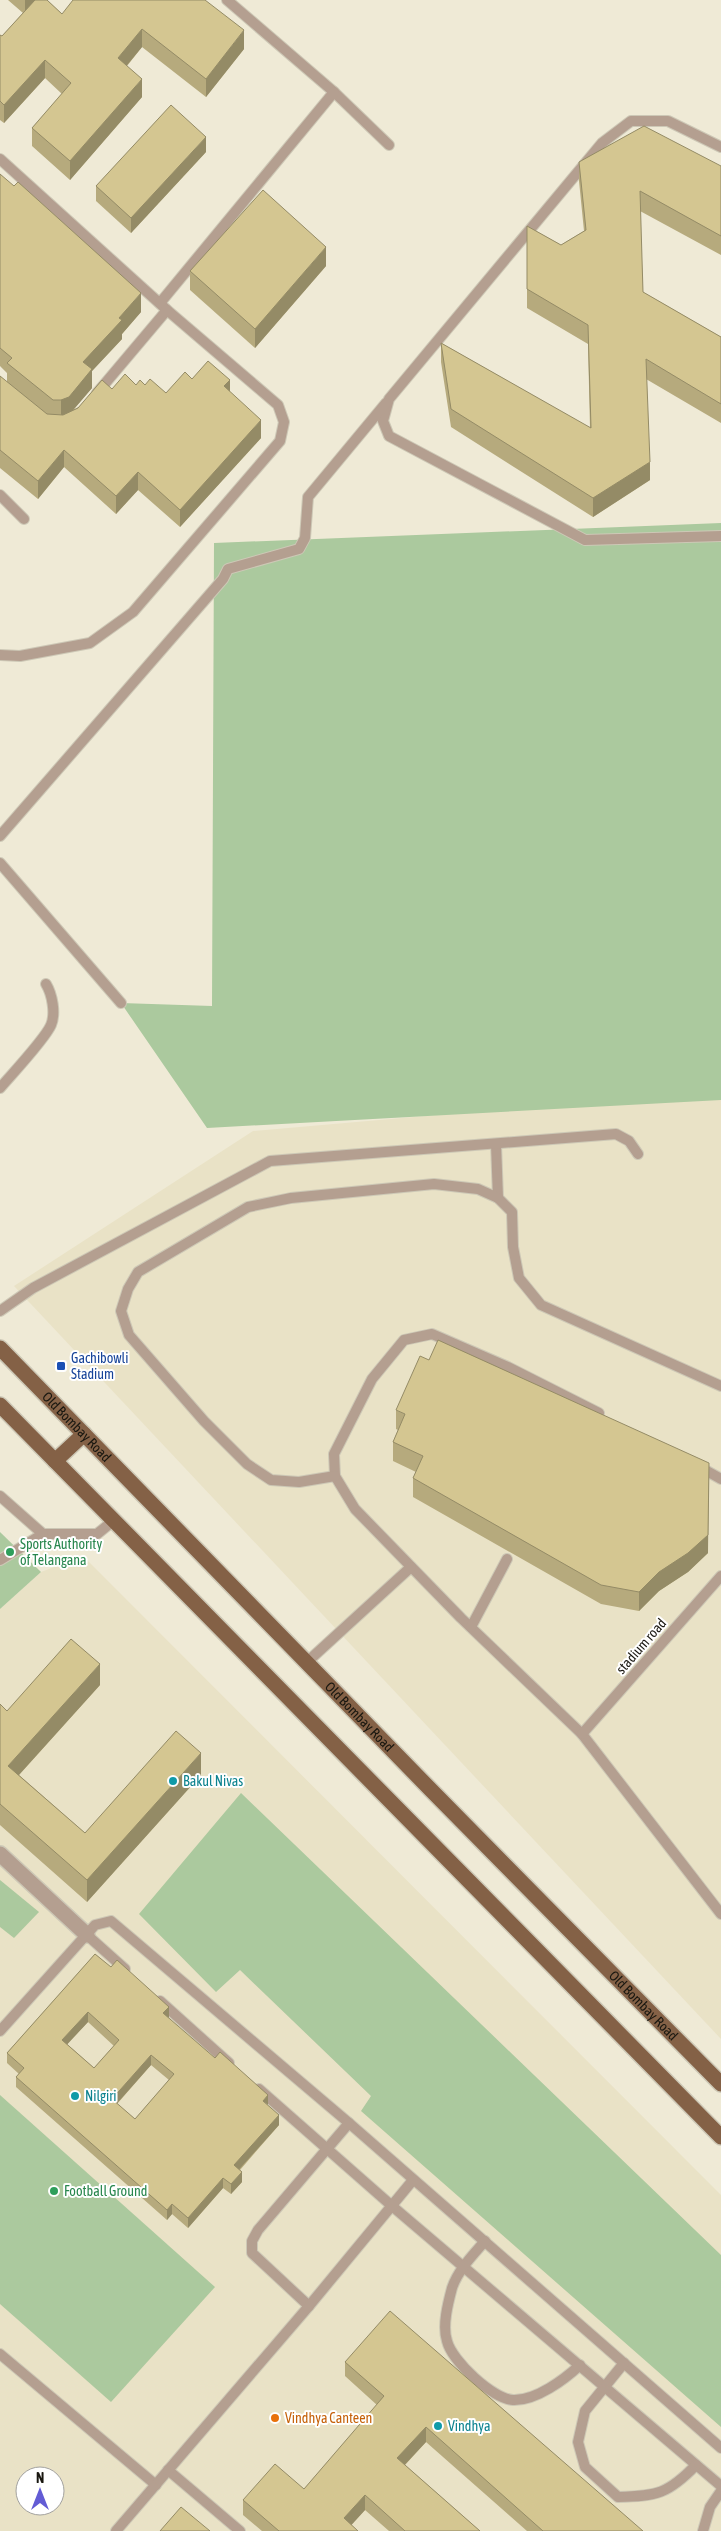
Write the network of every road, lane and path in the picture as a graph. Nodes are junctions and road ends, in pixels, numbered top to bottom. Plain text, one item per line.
1 (227, 0) edge
2 (334, 92) junction
3 (389, 145) dead end
4 (721, 147) edge
5 (0, 159) edge
6 (163, 306) junction
7 (92, 398) edge
8 (389, 399) junction
9 (0, 494) edge
10 (24, 519) dead end
11 (721, 536) edge
12 (0, 655) edge
13 (0, 836) edge
14 (0, 863) edge
15 (46, 984) dead end
16 (121, 1002) dead end
17 (0, 1088) edge
18 (496, 1144) junction
19 (638, 1154) dead end
20 (498, 1198) junction
21 (0, 1310) edge
22 (0, 1348) edge
23 (721, 1386) edge
24 (0, 1406) edge
25 (610, 1419) edge
26 (84, 1434) junction
27 (687, 1460) edge
28 (55, 1461) junction
29 (335, 1476) junction
30 (721, 1480) edge
31 (0, 1496) edge
32 (113, 1521) junction
33 (43, 1534) junction
34 (507, 1558) dead end
35 (0, 1560) edge
36 (411, 1566) junction
37 (721, 1576) edge
38 (471, 1627) junction
39 (306, 1662) junction
40 (582, 1734) junction
41 (0, 1854) edge
42 (721, 1914) edge
43 (87, 1935) junction
44 (130, 1974) edge
45 (152, 1994) edge
46 (0, 2031) edge
47 (240, 2072) edge
48 (721, 2084) edge
49 (254, 2085) edge
50 (349, 2123) junction
51 (721, 2137) edge
52 (327, 2150) junction
53 (412, 2180) junction
54 (392, 2206) junction
55 (485, 2241) junction
56 (464, 2266) junction
57 (310, 2306) junction
58 (0, 2354) edge
59 (624, 2363) junction
60 (580, 2365) junction
61 (604, 2386) junction
62 (721, 2448) edge
63 (696, 2465) junction
64 (168, 2470) junction
65 (156, 2485) junction
66 (721, 2486) edge
67 (721, 2491) edge
68 (116, 2531) edge
69 (240, 2531) edge
70 (703, 2531) edge

1 - 2 lane
2 - 3 lane
2 - 6 lane
4 - 8 lane
5 - 6 lane
6 - 7 lane
6 - 12 lane
8 - 11 lane
8 - 13 lane
9 - 10 lane
14 - 16 lane
15 - 17 lane
18 - 19 lane
18 - 20 lane
18 - 21 lane
20 - 23 lane
20 - 29 lane
22 - 26 main road, Old Bombay Road
24 - 28 main road
25 - 29 lane
26 - 28 main road
26 - 39 main road, Old Bombay Road
27 - 30 lane
28 - 32 main road
29 - 36 lane
31 - 33 lane
32 - 33 lane
32 - 51 main road
33 - 35 lane
34 - 38 lane
36 - 38 lane
36 - 39 lane
37 - 40 lane, stadium road
38 - 40 lane
39 - 48 main road, Old Bombay Road
40 - 42 lane
41 - 43 street
43 - 44 lane
43 - 46 lane
43 - 50 lane
45 - 47 lane
49 - 52 lane
50 - 52 lane
50 - 53 lane
52 - 54 lane
52 - 57 lane
53 - 54 lane
53 - 55 lane
54 - 56 lane
54 - 57 lane
55 - 56 lane
55 - 59 lane
56 - 60 lane
56 - 60 lane
57 - 64 lane
58 - 65 lane
59 - 61 lane
59 - 62 lane
60 - 61 lane
61 - 63 lane
61 - 63 lane
63 - 66 lane
64 - 65 lane
64 - 69 lane
65 - 68 lane
67 - 70 lane

